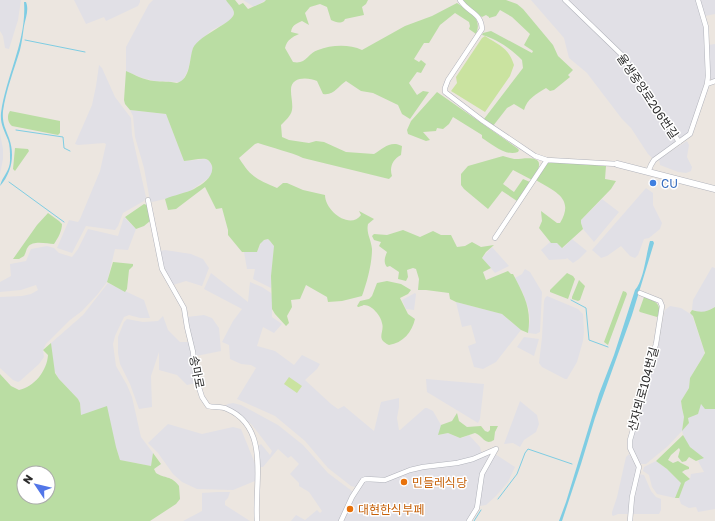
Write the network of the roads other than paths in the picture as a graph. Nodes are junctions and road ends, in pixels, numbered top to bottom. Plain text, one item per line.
1 (460, 0) edge
2 (565, 0) edge
3 (698, 0) edge
4 (715, 81) edge
5 (707, 84) junction
6 (679, 142) junction
7 (547, 160) junction
8 (617, 164) joint
9 (648, 172) junction
10 (715, 189) edge
11 (148, 200) dead end
12 (495, 238) dead end
13 (640, 293) dead end
14 (257, 521) edge
15 (341, 521) edge
16 (469, 521) edge
17 (630, 521) edge

1 - 7 street
2 - 6 street, 율생중앙로206번길
3 - 5 street
4 - 5 street
5 - 6 street
6 - 9 street
7 - 8 street
7 - 12 street
8 - 9 street
9 - 10 street
11 - 14 street, 송마로
13 - 17 street, 산자뫼로104번길
15 - 16 street

